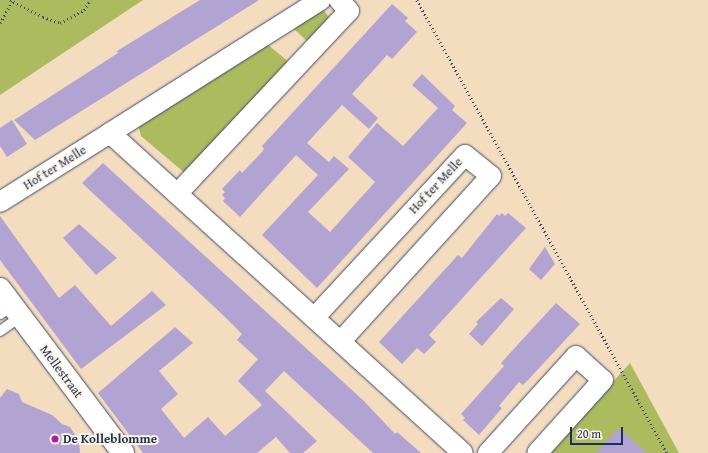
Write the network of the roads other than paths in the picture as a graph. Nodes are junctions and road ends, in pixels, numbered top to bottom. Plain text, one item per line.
1 (320, 0) edge
2 (339, 0) edge
3 (110, 133) junction
4 (177, 194) junction
5 (0, 202) edge
6 (8, 306) edge
7 (314, 318) junction
8 (0, 331) edge
9 (340, 342) junction
10 (123, 453) edge
11 (463, 453) edge
12 (488, 453) edge
13 (537, 453) edge

1 - 3 street, Hof ter Melle
2 - 4 street
3 - 4 street
3 - 5 street, Hof ter Melle
4 - 7 street
6 - 8 lane
6 - 10 street, Mellestraat
7 - 9 street
7 - 9 street, Hof ter Melle
9 - 11 street
12 - 13 street

